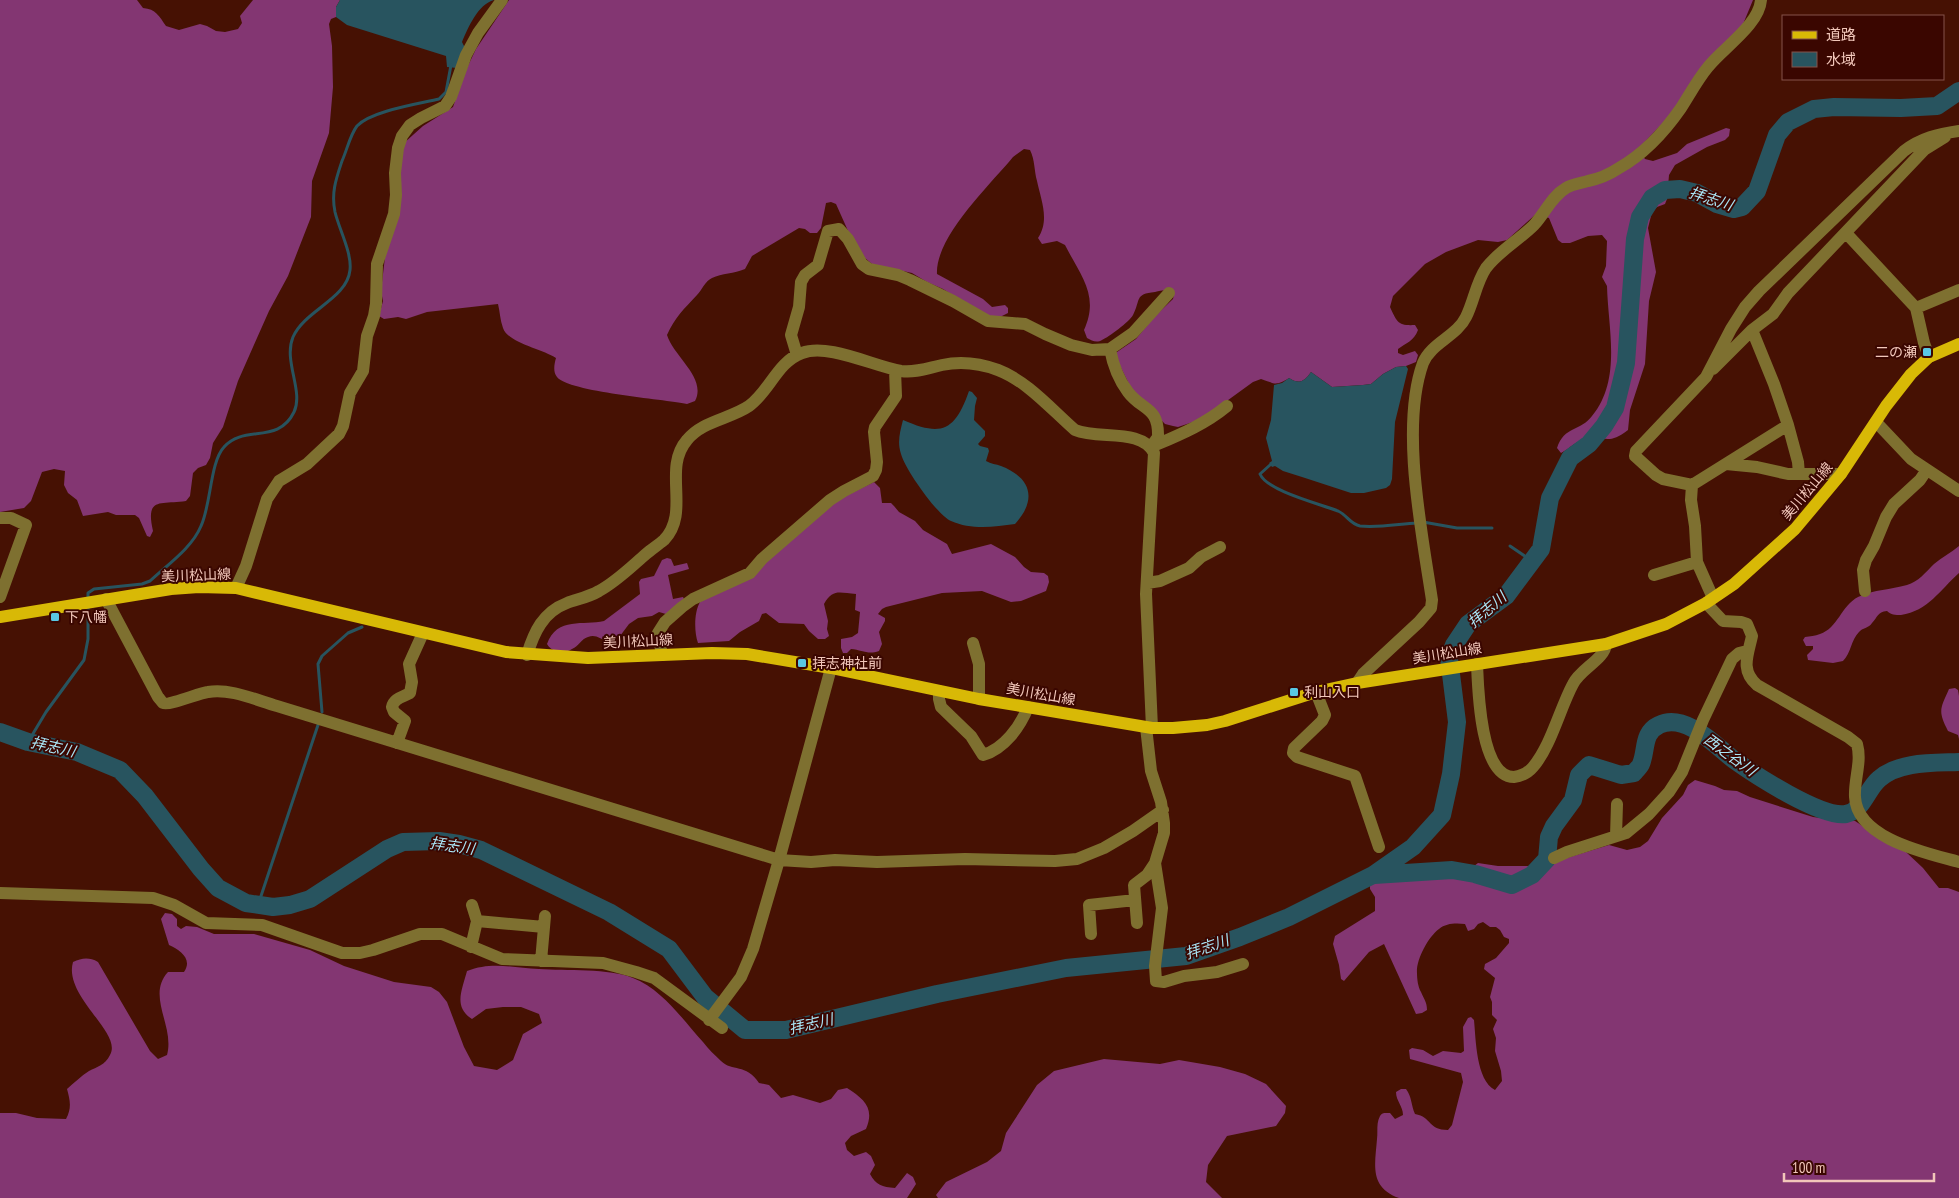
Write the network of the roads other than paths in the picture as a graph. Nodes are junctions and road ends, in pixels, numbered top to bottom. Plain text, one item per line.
1 (502, 0) edge
2 (1761, 0) edge
3 (1959, 131) edge
4 (1846, 233) junction
5 (1959, 290) edge
6 (1169, 293) dead end
7 (1916, 308) junction
8 (1752, 330) junction
9 (1959, 344) edge
10 (1110, 349) junction
11 (798, 355) junction
12 (1929, 357) junction
13 (895, 370) junction
14 (1711, 370) junction
15 (1227, 406) dead end
16 (1876, 422) junction
17 (1788, 425) junction
18 (1151, 447) junction
19 (1726, 464) junction
20 (1926, 471) junction
21 (1799, 474) junction
22 (1841, 474) junction
23 (1692, 485) junction
24 (1959, 491) edge
25 (0, 518) edge
26 (1220, 547) dead end
27 (1697, 562) junction
28 (1654, 575) dead end
29 (1147, 583) junction
30 (236, 588) junction
31 (1865, 590) dead end
32 (0, 597) edge
33 (100, 600) junction
34 (1710, 601) junction
35 (0, 617) edge
36 (422, 633) junction
37 (973, 643) dead end
38 (1606, 644) junction
39 (1747, 651) junction
40 (527, 655) junction
41 (662, 655) junction
42 (1477, 664) junction
43 (831, 668) junction
44 (1357, 683) junction
45 (939, 691) junction
46 (1316, 692) junction
47 (979, 699) junction
48 (1028, 707) junction
49 (1149, 727) junction
50 (397, 743) junction
51 (1616, 804) dead end
52 (1163, 810) junction
53 (1616, 836) junction
54 (1379, 847) dead end
55 (1554, 858) dead end
56 (779, 860) junction
57 (1959, 862) edge
58 (1155, 863) junction
59 (0, 893) edge
60 (1135, 900) junction
61 (472, 905) dead end
62 (478, 921) junction
63 (1137, 923) dead end
64 (1087, 928) dead end
65 (471, 947) junction
66 (541, 961) junction
67 (1243, 964) dead end
68 (710, 1019) junction
69 (722, 1028) dead end

1 - 30 street
2 - 44 street
3 - 4 street
3 - 14 street
4 - 7 street
4 - 8 street
5 - 7 street
6 - 10 street
7 - 12 street
8 - 14 street
8 - 17 street
9 - 12 main road, 美川松山線
10 - 11 street
10 - 18 street
11 - 13 street
11 - 40 street
12 - 16 main road, 美川松山線
13 - 18 street
13 - 41 street
14 - 23 street
15 - 18 street
16 - 20 street
16 - 22 main road, 美川松山線
17 - 19 street
17 - 21 street
18 - 29 street
19 - 21 street
19 - 23 street
20 - 24 street
20 - 31 street
21 - 22 street
22 - 34 main road, 美川松山線
23 - 27 street
25 - 32 street
26 - 29 street
27 - 28 street
27 - 34 street
29 - 49 street
30 - 33 main road, 美川松山線
30 - 36 main road, 美川松山線
33 - 35 main road, 美川松山線
33 - 50 street
34 - 38 main road, 美川松山線
34 - 39 street
36 - 40 main road, 美川松山線
36 - 50 street
37 - 47 street
38 - 42 main road, 美川松山線
38 - 42 street
39 - 53 street
39 - 57 street
40 - 41 main road, 美川松山線
41 - 43 main road, 美川松山線
42 - 44 main road, 美川松山線
43 - 45 main road, 美川松山線
43 - 56 street
44 - 46 main road, 美川松山線
45 - 47 main road, 美川松山線
45 - 48 street
46 - 49 main road, 美川松山線
46 - 54 street
47 - 48 main road, 美川松山線
48 - 49 main road, 美川松山線
49 - 52 street
50 - 56 street
51 - 53 street
52 - 56 street
52 - 58 street
53 - 55 street
56 - 68 street
58 - 60 street
58 - 67 street
59 - 65 street
60 - 63 street
60 - 64 street
61 - 62 street
62 - 65 street
62 - 66 street
65 - 66 street
66 - 68 street
68 - 69 street

